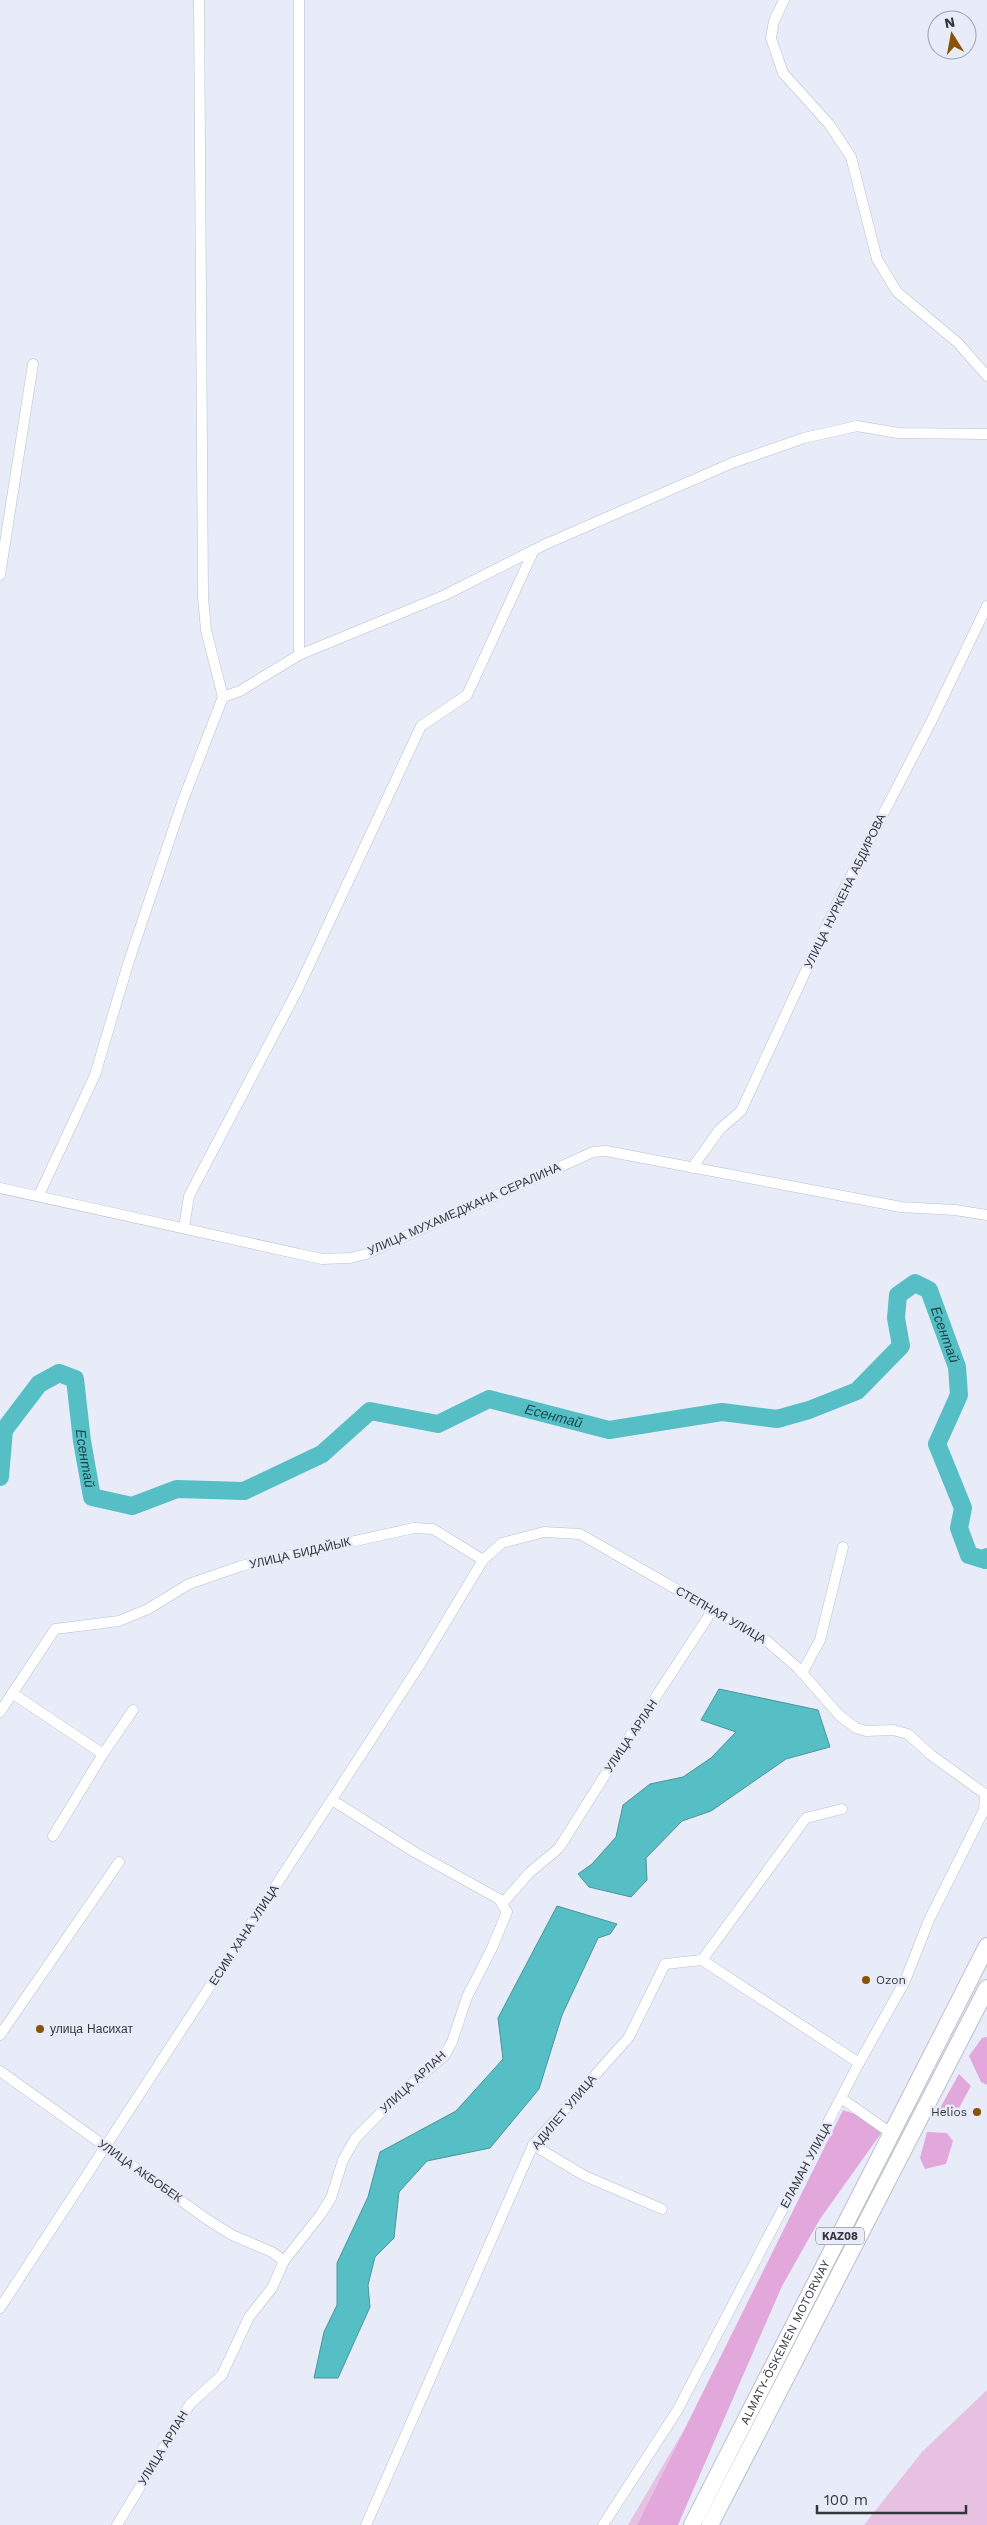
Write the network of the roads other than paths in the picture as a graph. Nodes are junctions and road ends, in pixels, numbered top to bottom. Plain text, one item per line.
1 (198, 0) edge
2 (299, 0) edge
3 (784, 0) edge
4 (34, 364) dead end
5 (987, 376) edge
6 (987, 434) edge
7 (533, 552) junction
8 (0, 575) edge
9 (987, 606) edge
10 (299, 655) junction
11 (223, 697) junction
12 (692, 1168) junction
13 (0, 1188) edge
14 (39, 1195) junction
15 (987, 1215) edge
16 (184, 1228) junction
17 (843, 1547) dead end
18 (483, 1560) junction
19 (712, 1611) junction
20 (802, 1673) junction
21 (12, 1694) junction
22 (133, 1710) dead end
23 (0, 1712) edge
24 (103, 1754) junction
25 (332, 1800) junction
26 (985, 1803) edge
27 (842, 1810) dead end
28 (53, 1836) dead end
29 (119, 1862) dead end
30 (502, 1904) junction
31 (987, 1946) edge
32 (702, 1960) junction
33 (987, 1988) edge
34 (0, 2035) edge
35 (859, 2063) junction
36 (0, 2071) edge
37 (841, 2098) junction
38 (892, 2134) junction
39 (533, 2145) junction
40 (105, 2147) junction
41 (662, 2209) dead end
42 (284, 2261) junction
43 (0, 2308) edge
44 (117, 2525) edge
45 (366, 2525) edge
46 (603, 2525) edge
47 (692, 2525) edge
48 (710, 2525) edge

1 - 11 street
2 - 10 street
3 - 5 street
4 - 8 street
6 - 7 street
7 - 10 street
7 - 16 street
9 - 12 street, УЛИЦА НУРКЕНА АБДИРОВА
10 - 11 street
11 - 14 street
12 - 15 street, УЛИЦА МУХАМЕДЖАНА СЕРАЛИНА
12 - 16 street, УЛИЦА МУХАМЕДЖАНА СЕРАЛИНА
13 - 14 street, УЛИЦА МУХАМЕДЖАНА СЕРАЛИНА
14 - 16 street, УЛИЦА МУХАМЕДЖАНА СЕРАЛИНА
17 - 20 street
18 - 19 street, СТЕПНАЯ УЛИЦА
18 - 21 street, УЛИЦА БИДАЙЫК
18 - 25 street, ЕСИМ ХАНА УЛИЦА
19 - 20 street, СТЕПНАЯ УЛИЦА
19 - 30 street, УЛИЦА АРЛАН
20 - 26 street, СТЕПНАЯ УЛИЦА
21 - 23 street, УЛИЦА БИДАЙЫК
21 - 24 street
22 - 24 street
24 - 28 street
25 - 30 street
25 - 40 street, ЕСИМ ХАНА УЛИЦА
26 - 35 street, ЕЛАМАН УЛИЦА
27 - 32 street
29 - 34 street
30 - 42 street, УЛИЦА АРЛАН
31 - 38 highway, ALMATY-ÖSKEMEN MOTORWAY / KAZ08
32 - 35 street
32 - 39 street, АДИЛЕТ УЛИЦА
33 - 48 highway, ALMATY-ÖSKEMEN MOTORWAY / KAZ08
35 - 37 street, ЕЛАМАН УЛИЦА
36 - 40 street, УЛИЦА АКБОБЕК
37 - 38 street
37 - 46 street, ЕЛАМАН УЛИЦА
38 - 47 highway, ALMATY-ÖSKEMEN MOTORWAY / KAZ08
39 - 41 street
39 - 45 street, АДИЛЕТ УЛИЦА
40 - 42 street, УЛИЦА АКБОБЕК
40 - 43 street, ЕСИМ ХАНА УЛИЦА
42 - 44 street, УЛИЦА АРЛАН

